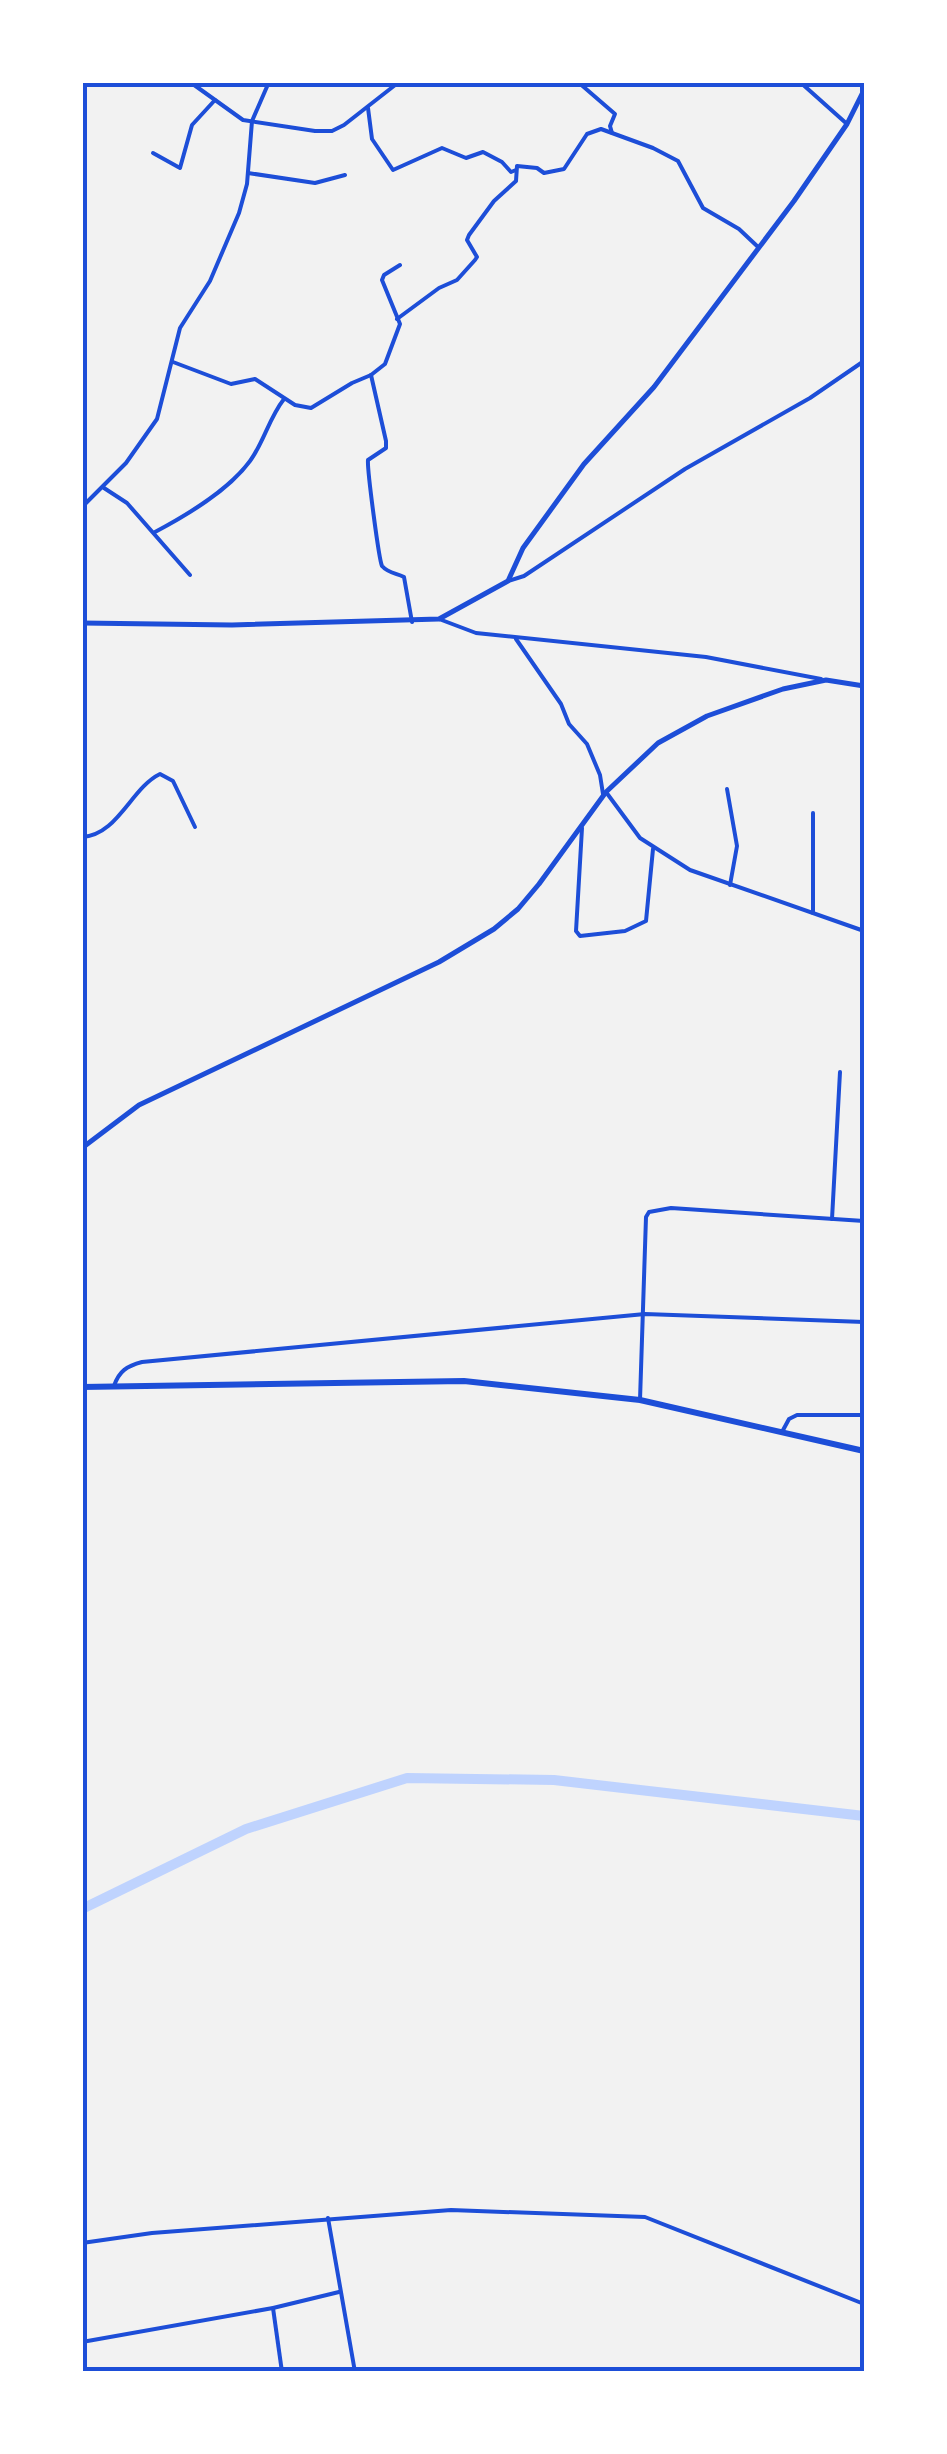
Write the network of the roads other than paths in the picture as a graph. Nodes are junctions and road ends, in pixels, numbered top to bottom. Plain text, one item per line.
1 (190, 82) edge
2 (269, 82) edge
3 (399, 82) edge
4 (578, 82) edge
5 (800, 82) edge
6 (864, 90) edge
7 (215, 100) junction
8 (368, 108) junction
9 (252, 121) junction
10 (847, 124) junction
11 (612, 133) junction
12 (153, 154) dead end
13 (516, 170) junction
14 (248, 173) junction
15 (345, 175) dead end
16 (757, 246) junction
17 (400, 264) dead end
18 (397, 319) junction
19 (864, 361) edge
20 (171, 362) junction
21 (371, 376) junction
22 (284, 398) junction
23 (104, 488) junction
24 (82, 507) edge
25 (155, 532) junction
26 (190, 575) dead end
27 (508, 581) junction
28 (439, 620) junction
29 (412, 622) junction
30 (82, 623) edge
31 (516, 639) junction
32 (826, 680) junction
33 (864, 686) edge
34 (728, 789) dead end
35 (605, 793) junction
36 (813, 813) dead end
37 (582, 824) junction
38 (195, 827) dead end
39 (82, 837) edge
40 (653, 849) junction
41 (730, 884) junction
42 (813, 913) junction
43 (864, 931) edge
44 (840, 1072) dead end
45 (82, 1148) edge
46 (832, 1219) junction
47 (864, 1221) edge
48 (645, 1314) junction
49 (864, 1322) edge
50 (82, 1387) edge
51 (114, 1387) junction
52 (640, 1400) junction
53 (864, 1415) edge
54 (782, 1432) junction
55 (864, 1451) edge
56 (328, 2218) junction
57 (82, 2243) edge
58 (340, 2292) junction
59 (864, 2304) edge
60 (273, 2308) junction
61 (82, 2342) edge
62 (282, 2372) edge
63 (355, 2372) edge

1 - 7 street
2 - 9 street
3 - 8 street
4 - 11 street
5 - 10 street
6 - 10 street
7 - 9 street
7 - 12 street
8 - 9 street
8 - 13 street
9 - 14 street
10 - 16 street
11 - 13 street
11 - 16 street
13 - 18 street
14 - 15 street
14 - 20 street
16 - 27 street
17 - 18 street
18 - 21 street
19 - 27 street
20 - 22 street
20 - 23 street
21 - 22 street
21 - 29 street
22 - 25 street
23 - 24 street
23 - 25 street
25 - 26 street
27 - 28 street
28 - 29 street
28 - 31 street
29 - 30 street
31 - 32 street
31 - 35 street
32 - 33 street
32 - 35 street
34 - 41 street
35 - 37 street
35 - 40 street
36 - 42 street
37 - 40 street
37 - 45 street
38 - 39 street
40 - 41 street
41 - 42 street
42 - 43 street
44 - 46 street
46 - 47 street
46 - 48 street
48 - 49 street
48 - 51 street
48 - 52 street
50 - 51 highway
51 - 52 highway
52 - 54 highway
53 - 54 street
54 - 55 highway
56 - 57 street
56 - 58 street
56 - 59 street
58 - 60 street
58 - 63 street
60 - 61 street
60 - 62 street

